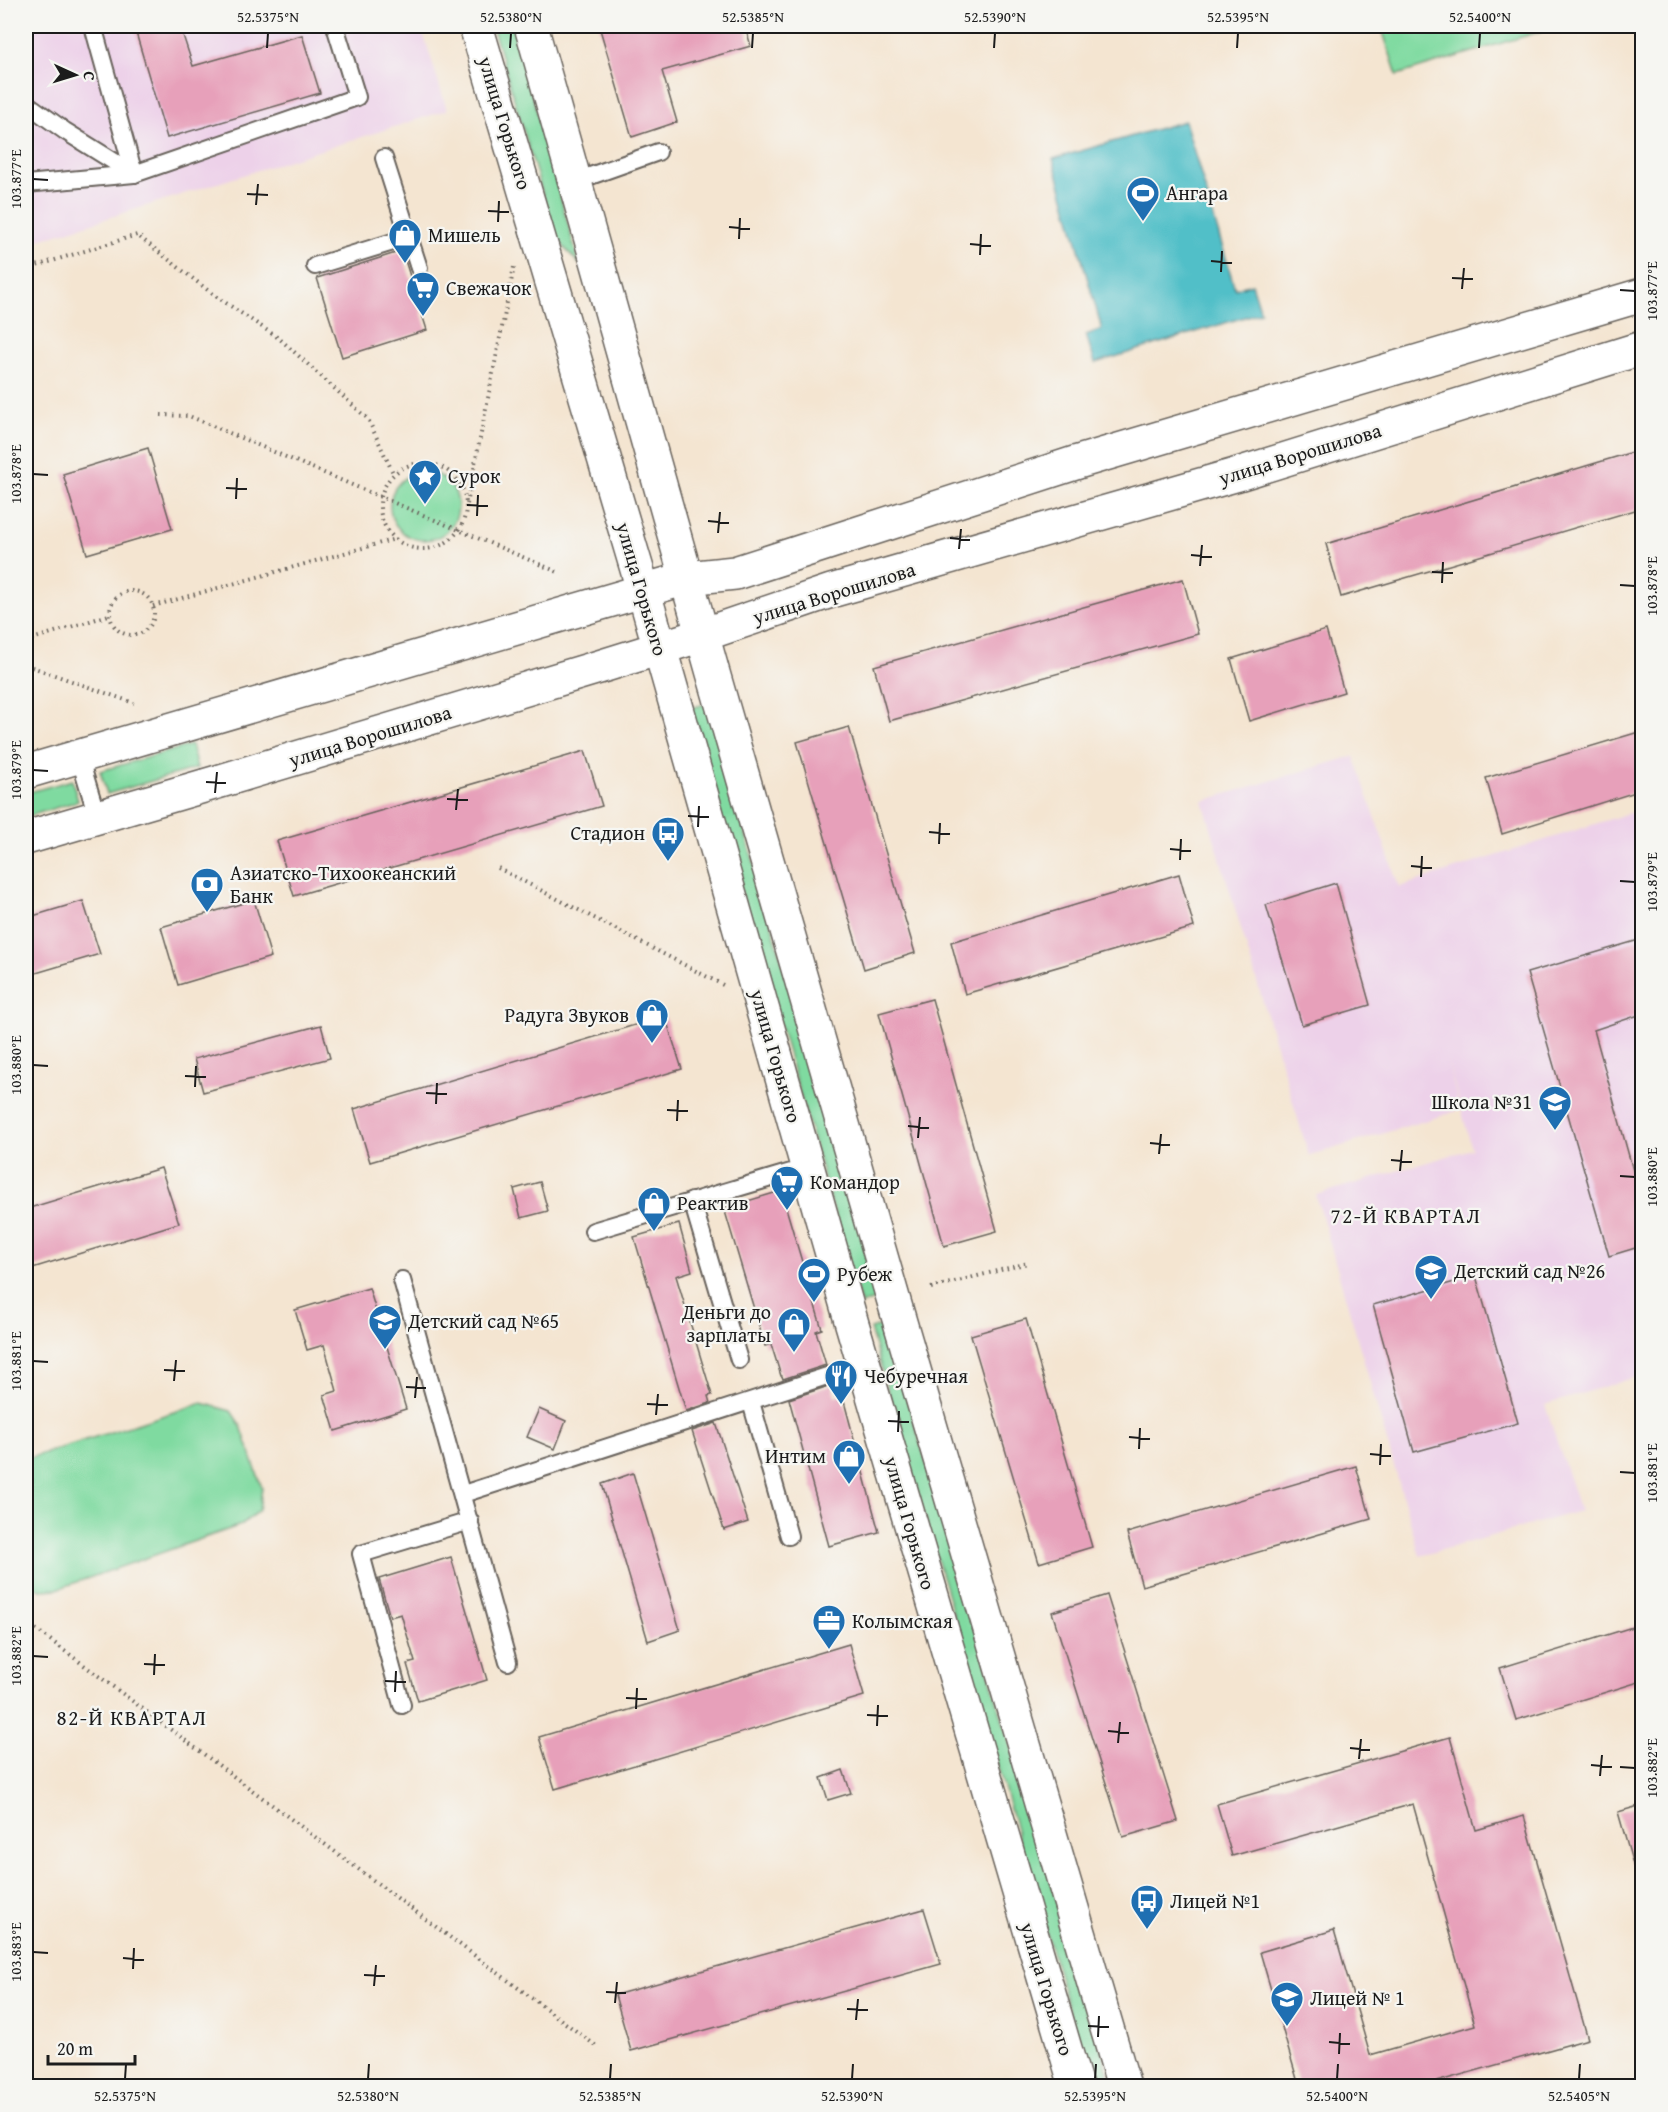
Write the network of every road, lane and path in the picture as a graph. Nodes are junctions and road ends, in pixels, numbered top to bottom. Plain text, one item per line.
1 (93, 26) edge
2 (335, 26) edge
3 (476, 26) edge
4 (531, 26) edge
5 (26, 103) edge
6 (658, 152) dead end
7 (384, 158) dead end
8 (135, 174) junction
9 (576, 181) junction
10 (26, 184) edge
11 (409, 237) junction
12 (315, 266) dead end
13 (514, 266) dead end
14 (26, 268) edge
15 (419, 268) dead end
16 (1642, 295) edge
17 (1642, 348) edge
18 (161, 415) dead end
19 (394, 475) junction
20 (381, 497) junction
21 (466, 509) junction
22 (458, 530) junction
23 (395, 539) junction
24 (558, 572) dead end
25 (687, 578) junction
26 (644, 591) junction
27 (153, 606) junction
28 (110, 615) junction
29 (702, 635) junction
30 (26, 641) edge
31 (659, 647) junction
32 (26, 665) edge
33 (134, 703) dead end
34 (79, 756) junction
35 (26, 772) edge
36 (97, 816) junction
37 (26, 838) edge
38 (498, 868) dead end
39 (726, 986) dead end
40 (808, 1167) junction
41 (692, 1201) junction
42 (593, 1231) dead end
43 (1028, 1263) dead end
44 (402, 1280) dead end
45 (931, 1288) dead end
46 (739, 1360) dead end
47 (864, 1364) junction
48 (751, 1402) junction
49 (463, 1494) junction
50 (470, 1521) junction
51 (789, 1536) dead end
52 (26, 1622) edge
53 (508, 1662) dead end
54 (402, 1705) dead end
55 (598, 2048) dead end
56 (1076, 2086) edge
57 (1124, 2086) edge

1 - 8 lane
2 - 8 lane
3 - 26 main road, улица Горького
4 - 9 main road
5 - 8 lane
6 - 9 lane
7 - 11 lane
8 - 10 lane
9 - 25 main road
11 - 12 lane
11 - 15 lane
13 - 21 path
14 - 19 path
16 - 25 main road
17 - 29 main road, улица Ворошилова
18 - 20 path
19 - 20 path
19 - 21 path
20 - 22 path
20 - 23 path
21 - 22 path
22 - 23 path
22 - 24 path
23 - 27 path
25 - 26 main road
25 - 29 main road
26 - 31 main road, улица Горького
26 - 34 main road
27 - 28 path
27 - 28 path
28 - 30 path
29 - 31 main road, улица Ворошилова
29 - 57 main road
31 - 36 main road, улица Ворошилова
31 - 40 main road, улица Горького
32 - 33 path
34 - 35 main road
34 - 36 lane
36 - 37 main road, улица Ворошилова
38 - 39 path
40 - 41 lane
40 - 47 main road, улица Горького
41 - 42 lane
41 - 46 lane
43 - 45 path
44 - 49 lane
47 - 48 lane
47 - 56 main road, улица Горького
48 - 49 lane
48 - 51 lane
49 - 50 lane
50 - 53 lane
50 - 54 lane
52 - 55 path

